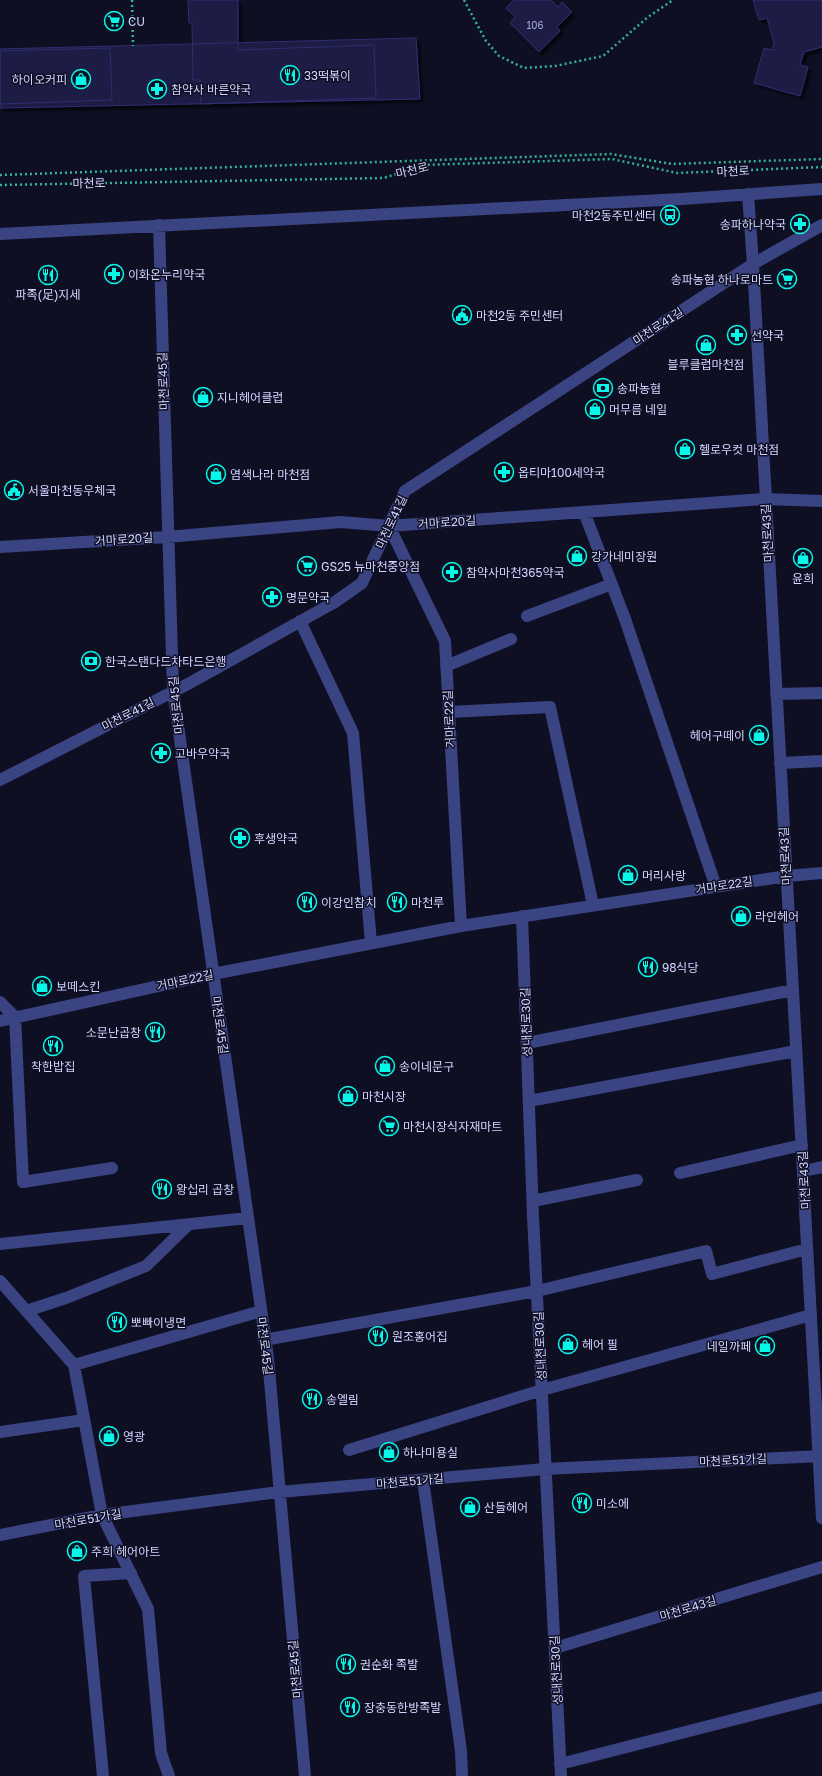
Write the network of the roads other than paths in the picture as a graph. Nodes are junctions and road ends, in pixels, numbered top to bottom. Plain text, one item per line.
1 (822, 188) edge
2 (748, 194) junction
3 (159, 225) junction
4 (822, 226) edge
5 (0, 234) edge
6 (753, 264) junction
7 (765, 499) junction
8 (822, 501) edge
9 (584, 512) junction
10 (389, 526) junction
11 (167, 537) junction
12 (0, 547) edge
13 (612, 584) junction
14 (527, 616) dead end
15 (300, 621) junction
16 (511, 639) dead end
17 (446, 666) junction
18 (173, 690) junction
19 (822, 693) edge
20 (776, 694) junction
21 (449, 712) junction
22 (822, 761) edge
23 (780, 763) junction
24 (0, 780) edge
25 (822, 873) edge
26 (787, 876) junction
27 (716, 887) junction
28 (593, 905) junction
29 (522, 916) junction
30 (461, 926) junction
31 (371, 943) junction
32 (213, 974) junction
33 (793, 990) junction
34 (0, 1002) edge
35 (14, 1018) junction
36 (0, 1021) edge
37 (527, 1043) junction
38 (796, 1051) junction
39 (529, 1101) junction
40 (802, 1145) junction
41 (822, 1167) edge
42 (112, 1168) dead end
43 (803, 1171) junction
44 (680, 1172) dead end
45 (637, 1180) dead end
46 (533, 1201) junction
47 (248, 1218) junction
48 (189, 1224) junction
49 (0, 1244) edge
50 (808, 1249) junction
51 (0, 1281) edge
52 (537, 1291) junction
53 (26, 1311) junction
54 (261, 1311) junction
55 (811, 1315) junction
56 (264, 1340) junction
57 (74, 1365) junction
58 (542, 1390) junction
59 (84, 1420) junction
60 (0, 1432) edge
61 (349, 1450) dead end
62 (821, 1456) edge
63 (546, 1469) junction
64 (423, 1480) junction
65 (279, 1492) junction
66 (102, 1515) junction
67 (822, 1518) edge
68 (0, 1535) edge
69 (822, 1567) edge
70 (131, 1573) junction
71 (555, 1648) junction
72 (822, 1697) edge
73 (561, 1770) edge
74 (103, 1776) edge
75 (169, 1776) edge
76 (305, 1776) edge
77 (462, 1776) edge

1 - 2 street, 마천로
2 - 3 street, 마천로
2 - 6 street, 마천로43길
3 - 5 street, 마천로
3 - 11 street, 마천로45길
4 - 6 street, 마천로41길
6 - 7 street, 마천로43길
6 - 10 street, 마천로41길
7 - 8 street, 거마로20길
7 - 9 street, 거마로20길
7 - 20 street, 마천로43길
9 - 10 street, 거마로20길
9 - 13 street
10 - 11 street, 거마로20길
10 - 15 street, 마천로41길
10 - 17 street, 거마로22길
11 - 12 street, 거마로20길
11 - 18 street, 마천로45길
13 - 14 street
13 - 27 street
15 - 18 street, 마천로41길
15 - 31 street
16 - 17 street
17 - 21 street, 거마로22길
18 - 24 street, 마천로41길
18 - 32 street, 마천로45길
19 - 20 street
20 - 23 street, 마천로43길
21 - 28 street
21 - 30 street, 거마로22길
22 - 23 street
23 - 26 street, 마천로43길
25 - 26 street, 거마로22길
26 - 27 street, 거마로22길
26 - 33 street, 마천로43길
27 - 28 street, 거마로22길
28 - 29 street, 거마로22길
29 - 30 street, 거마로22길
29 - 37 street, 성내천로30길
30 - 31 street, 거마로22길
31 - 32 street, 거마로22길
32 - 35 street, 거마로22길
32 - 47 street, 마천로45길
33 - 37 street
33 - 38 street, 마천로43길
34 - 35 street
35 - 36 street, 거마로22길
35 - 42 street
37 - 39 street, 성내천로30길
38 - 39 street
38 - 40 street, 마천로43길
39 - 46 street, 성내천로30길
40 - 43 street, 마천로43길
40 - 44 street
41 - 43 street
43 - 50 street, 마천로43길
45 - 46 street
46 - 52 street, 성내천로30길
47 - 48 street
47 - 54 street, 마천로45길
48 - 49 street
48 - 53 street
50 - 52 street
50 - 55 street, 마천로43길
51 - 53 street
52 - 56 street
52 - 58 street, 성내천로30길
53 - 57 street
54 - 56 street, 마천로45길
54 - 57 street
55 - 58 street
55 - 62 street, 마천로43길
56 - 65 street, 마천로45길
57 - 59 street
58 - 61 street
58 - 63 street, 성내천로30길
59 - 60 street
59 - 66 street
62 - 63 street, 마천로51가길
62 - 67 street, 마천로43길
63 - 64 street, 마천로51가길
63 - 71 street, 성내천로30길
64 - 65 street, 마천로51가길
64 - 77 street
65 - 66 street, 마천로51가길
65 - 76 street, 마천로45길
66 - 68 street, 마천로51가길
66 - 70 street
69 - 71 street, 마천로43길
70 - 74 street
70 - 75 street
71 - 73 street, 성내천로30길
72 - 73 street

